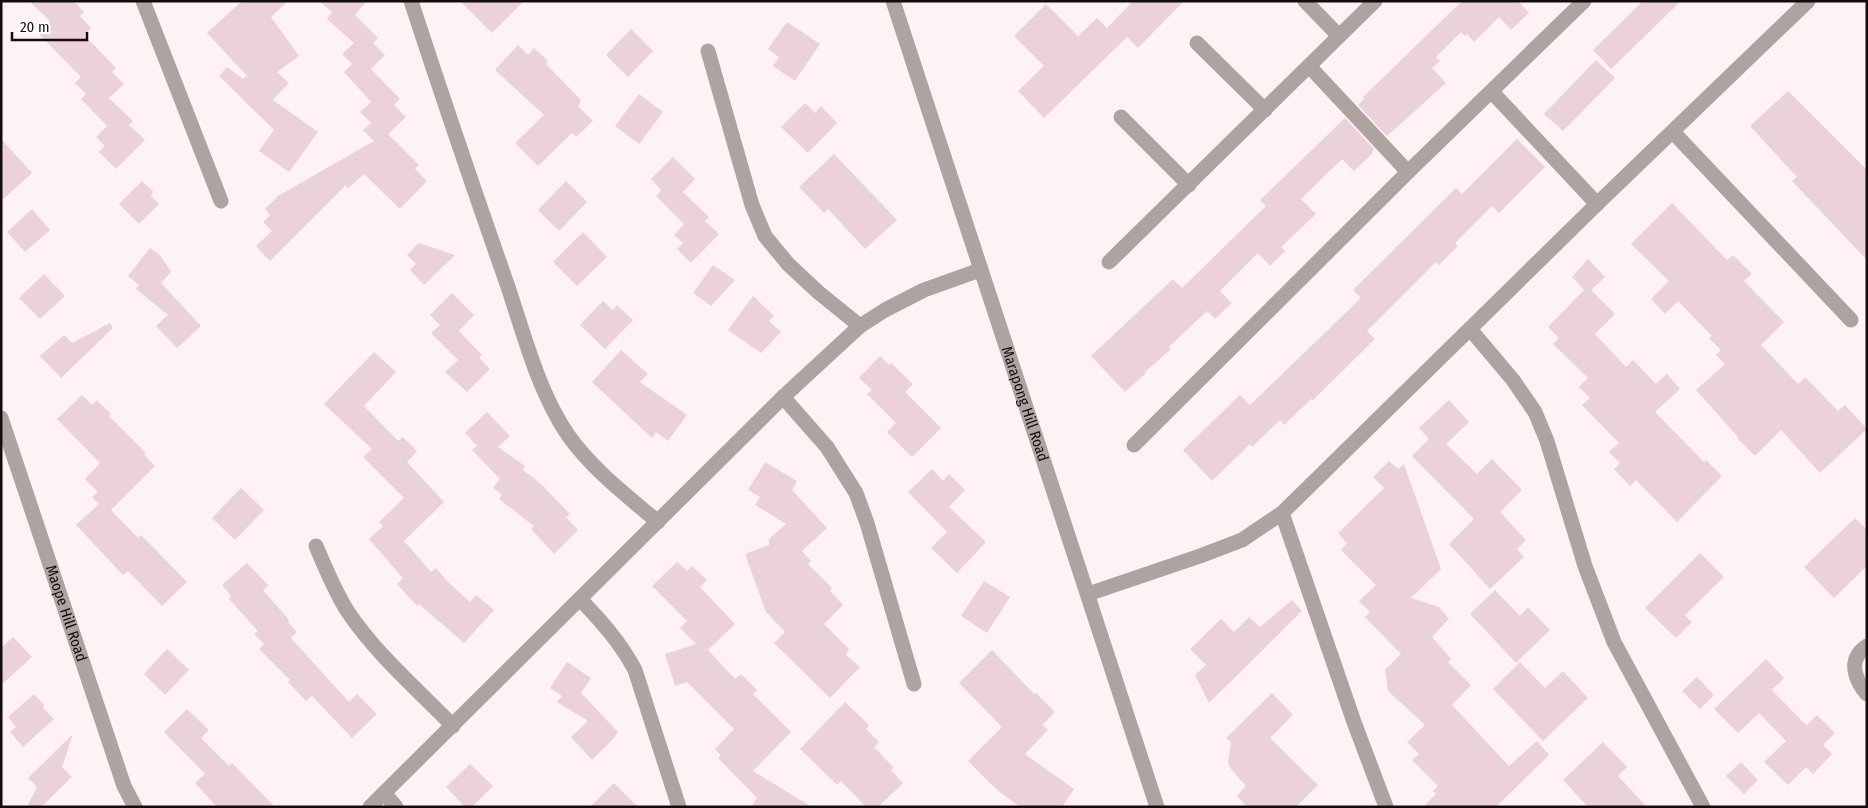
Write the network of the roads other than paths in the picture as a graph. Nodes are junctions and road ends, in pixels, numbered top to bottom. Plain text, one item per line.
1 (143, 1) edge
2 (411, 1) edge
3 (893, 1) edge
4 (1305, 1) edge
5 (1376, 1) edge
6 (1584, 1) edge
7 (1808, 1) edge
8 (1339, 36) junction
9 (1197, 43) dead end
10 (708, 50) dead end
11 (1310, 67) junction
12 (1492, 92) junction
13 (1265, 110) junction
14 (1121, 117) dead end
15 (1673, 132) junction
16 (1408, 172) junction
17 (1189, 185) junction
18 (221, 201) dead end
19 (1597, 204) junction
20 (1109, 262) dead end
21 (980, 270) junction
22 (1852, 320) dead end
23 (860, 326) junction
24 (1470, 329) junction
25 (783, 397) junction
26 (1, 418) edge
27 (1134, 445) dead end
28 (1282, 513) junction
29 (658, 522) junction
30 (316, 546) dead end
31 (1088, 594) junction
32 (580, 599) junction
33 (1867, 646) edge
34 (914, 684) dead end
35 (1867, 694) edge
36 (453, 726) junction
37 (384, 793) junction
38 (135, 807) edge
39 (370, 807) edge
40 (396, 807) edge
41 (679, 807) edge
42 (1157, 807) edge
43 (1386, 807) edge
44 (1703, 807) edge

1 - 18 street
2 - 29 street
3 - 21 street, Marapong Hill Road
4 - 8 street
5 - 8 street
6 - 12 street
7 - 15 street
8 - 11 street
9 - 13 street
10 - 23 street
11 - 13 street
11 - 16 street
12 - 16 street
12 - 19 street
13 - 17 street
14 - 17 street
15 - 19 street
15 - 22 street
16 - 27 street
17 - 20 street
19 - 24 street
21 - 23 street
21 - 31 street, Marapong Hill Road
23 - 25 street
24 - 28 street
24 - 44 street
25 - 29 street
25 - 34 street
26 - 38 street, Maope Hill Road
28 - 31 street
28 - 43 street
29 - 32 street
30 - 36 street
31 - 42 street, Marapong Hill Road
32 - 36 street
32 - 41 street
33 - 35 street
36 - 37 street
37 - 39 street
37 - 40 street

